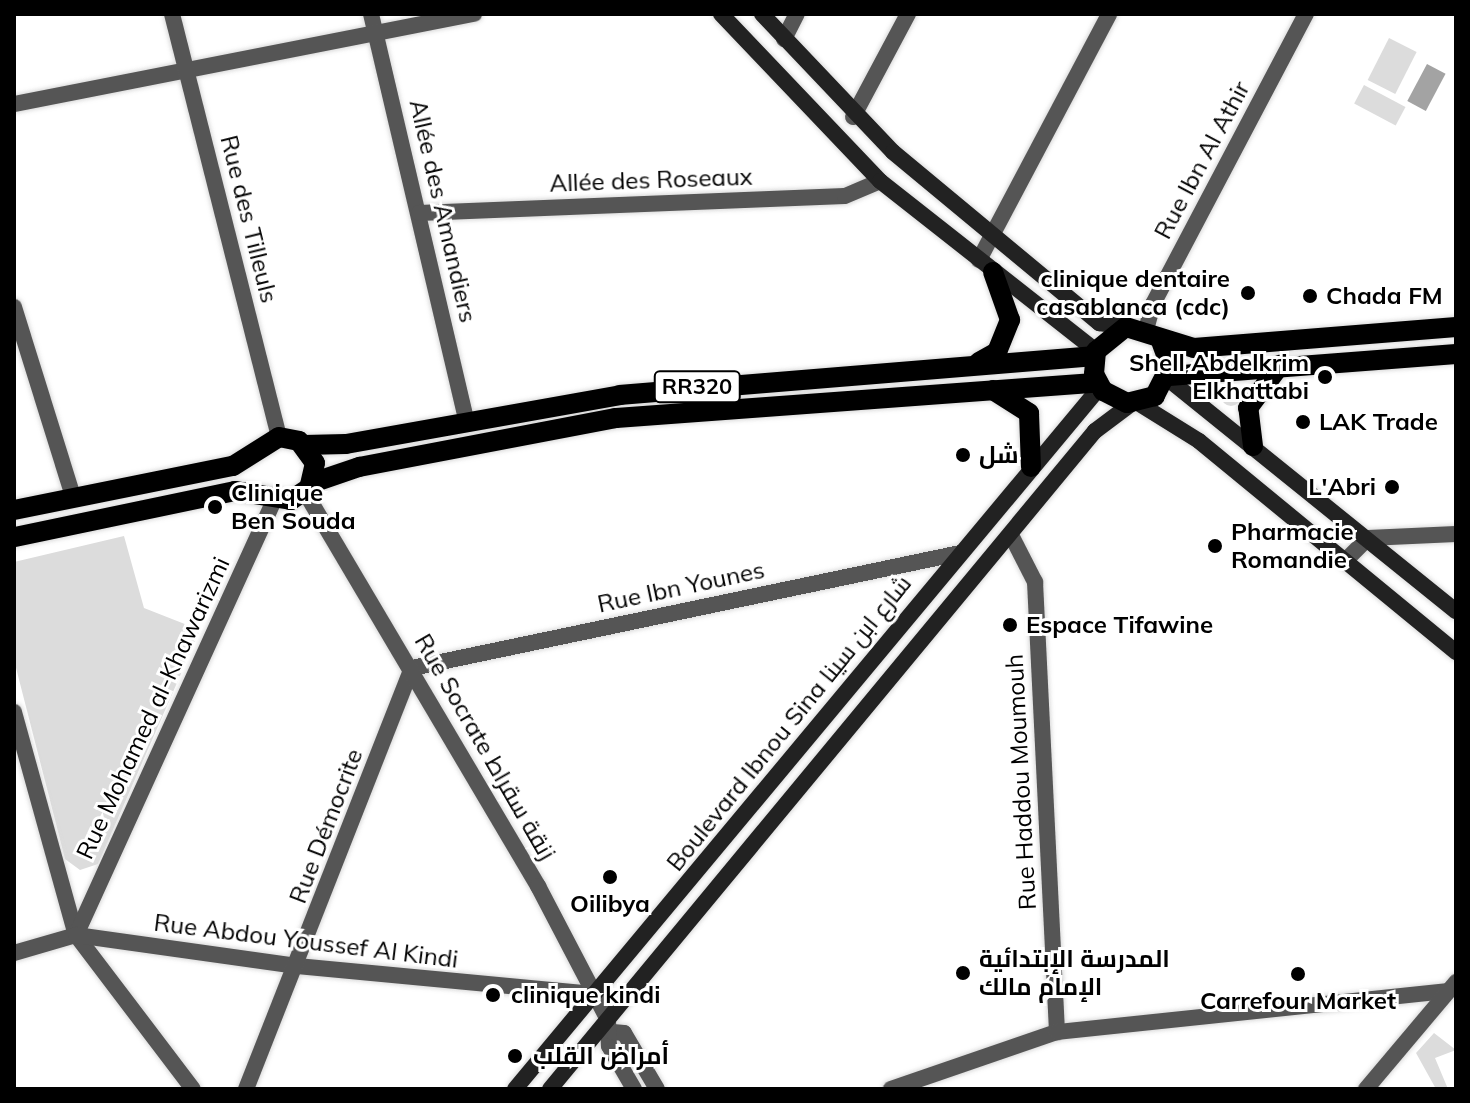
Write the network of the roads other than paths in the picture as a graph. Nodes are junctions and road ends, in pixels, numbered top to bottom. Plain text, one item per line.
1 (172, 14) edge
2 (474, 14) edge
3 (721, 14) edge
4 (762, 14) edge
5 (797, 14) edge
6 (908, 14) edge
7 (1109, 14) edge
8 (1306, 14) edge
9 (373, 22) edge
10 (784, 39) junction
11 (187, 69) junction
12 (14, 104) edge
13 (853, 117) junction
14 (880, 181) junction
15 (419, 213) junction
16 (993, 235) junction
17 (986, 266) junction
18 (14, 307) edge
19 (1456, 327) edge
20 (1145, 333) junction
21 (1095, 354) junction
22 (1456, 354) edge
23 (973, 365) junction
24 (1280, 365) junction
25 (1168, 378) junction
26 (1099, 385) junction
27 (989, 389) junction
28 (1134, 404) junction
29 (466, 419) junction
30 (279, 437) junction
31 (304, 445) junction
32 (1253, 446) junction
33 (255, 451) junction
34 (1031, 467) junction
35 (308, 488) junction
36 (73, 496) junction
37 (269, 498) junction
38 (14, 510) edge
39 (1456, 534) edge
40 (1011, 535) junction
41 (14, 537) edge
42 (1368, 538) junction
43 (960, 553) junction
44 (1346, 560) junction
45 (1456, 611) edge
46 (1456, 652) edge
47 (412, 668) junction
48 (14, 712) edge
49 (76, 935) junction
50 (14, 953) edge
51 (297, 966) junction
52 (1452, 986) edge
53 (594, 994) junction
54 (610, 1026) junction
55 (1057, 1032) junction
56 (193, 1089) edge
57 (246, 1089) edge
58 (515, 1089) edge
59 (550, 1089) edge
60 (634, 1089) edge
61 (657, 1089) edge
62 (891, 1089) edge
63 (1366, 1089) edge

1 - 11 street, Rue des Tilleuls
2 - 9 street
3 - 14 main road
4 - 10 main road
5 - 10 street
6 - 13 street
7 - 16 street
8 - 20 street, Rue Ibn Al Athir
9 - 11 street
9 - 15 street, Allée des Amandiers
10 - 13 main road
11 - 12 street
11 - 30 street, Rue des Tilleuls
13 - 16 main road
14 - 15 street, Allée des Roseaux
14 - 17 main road
15 - 29 street, Allée des Amandiers
16 - 17 street
16 - 20 main road
17 - 21 main road
17 - 23 main road
18 - 36 street
19 - 20 main road
20 - 21 main road
20 - 25 main road
21 - 23 main road, RR320
21 - 26 main road
22 - 24 main road
23 - 29 main road, RR320
24 - 25 main road
24 - 32 main road
25 - 28 main road
25 - 32 main road
26 - 27 main road, RR320
26 - 28 main road
26 - 34 main road, Boulevard Ibnou Sina شارع ابن سينا
27 - 34 main road
27 - 35 main road, RR320
28 - 40 main road, Boulevard Ibnou Sina شارع ابن سينا
28 - 44 main road
29 - 31 main road, RR320
30 - 31 main road, RR320
30 - 33 main road
31 - 35 main road
32 - 42 main road
33 - 36 main road
33 - 37 main road
34 - 43 main road, Boulevard Ibnou Sina شارع ابن سينا
35 - 37 main road, RR320
35 - 47 street, Rue Socrate زنقة سقراط
36 - 38 main road
37 - 41 main road, RR320
37 - 49 street, Rue Mohamed al-Khawarizmi
39 - 42 street
40 - 54 main road, Boulevard Ibnou Sina شارع ابن سينا
40 - 55 street, Rue Haddou Moumouh
42 - 44 street
42 - 45 main road
43 - 47 street, Rue Ibn Younes
43 - 53 main road, Boulevard Ibnou Sina شارع ابن سينا
44 - 46 main road
47 - 51 street, Rue Démocrite
47 - 53 street, Rue Socrate زنقة سقراط
48 - 49 street
49 - 50 street, Rue Abdou Youssef Al Kindi
49 - 51 street, Rue Abdou Youssef Al Kindi
49 - 56 street
51 - 53 street, Rue Abdou Youssef Al Kindi
51 - 57 street, Rue Démocrite
52 - 55 street
52 - 63 street
53 - 54 street, Rue Socrate زنقة سقراط
53 - 58 main road, Boulevard Ibnou Sina شارع ابن سينا
54 - 59 main road, Boulevard Ibnou Sina شارع ابن سينا
54 - 60 street, Rue Socrate زنقة سقراط
54 - 61 street, Rue Socrate زنقة سقراط
55 - 62 street

